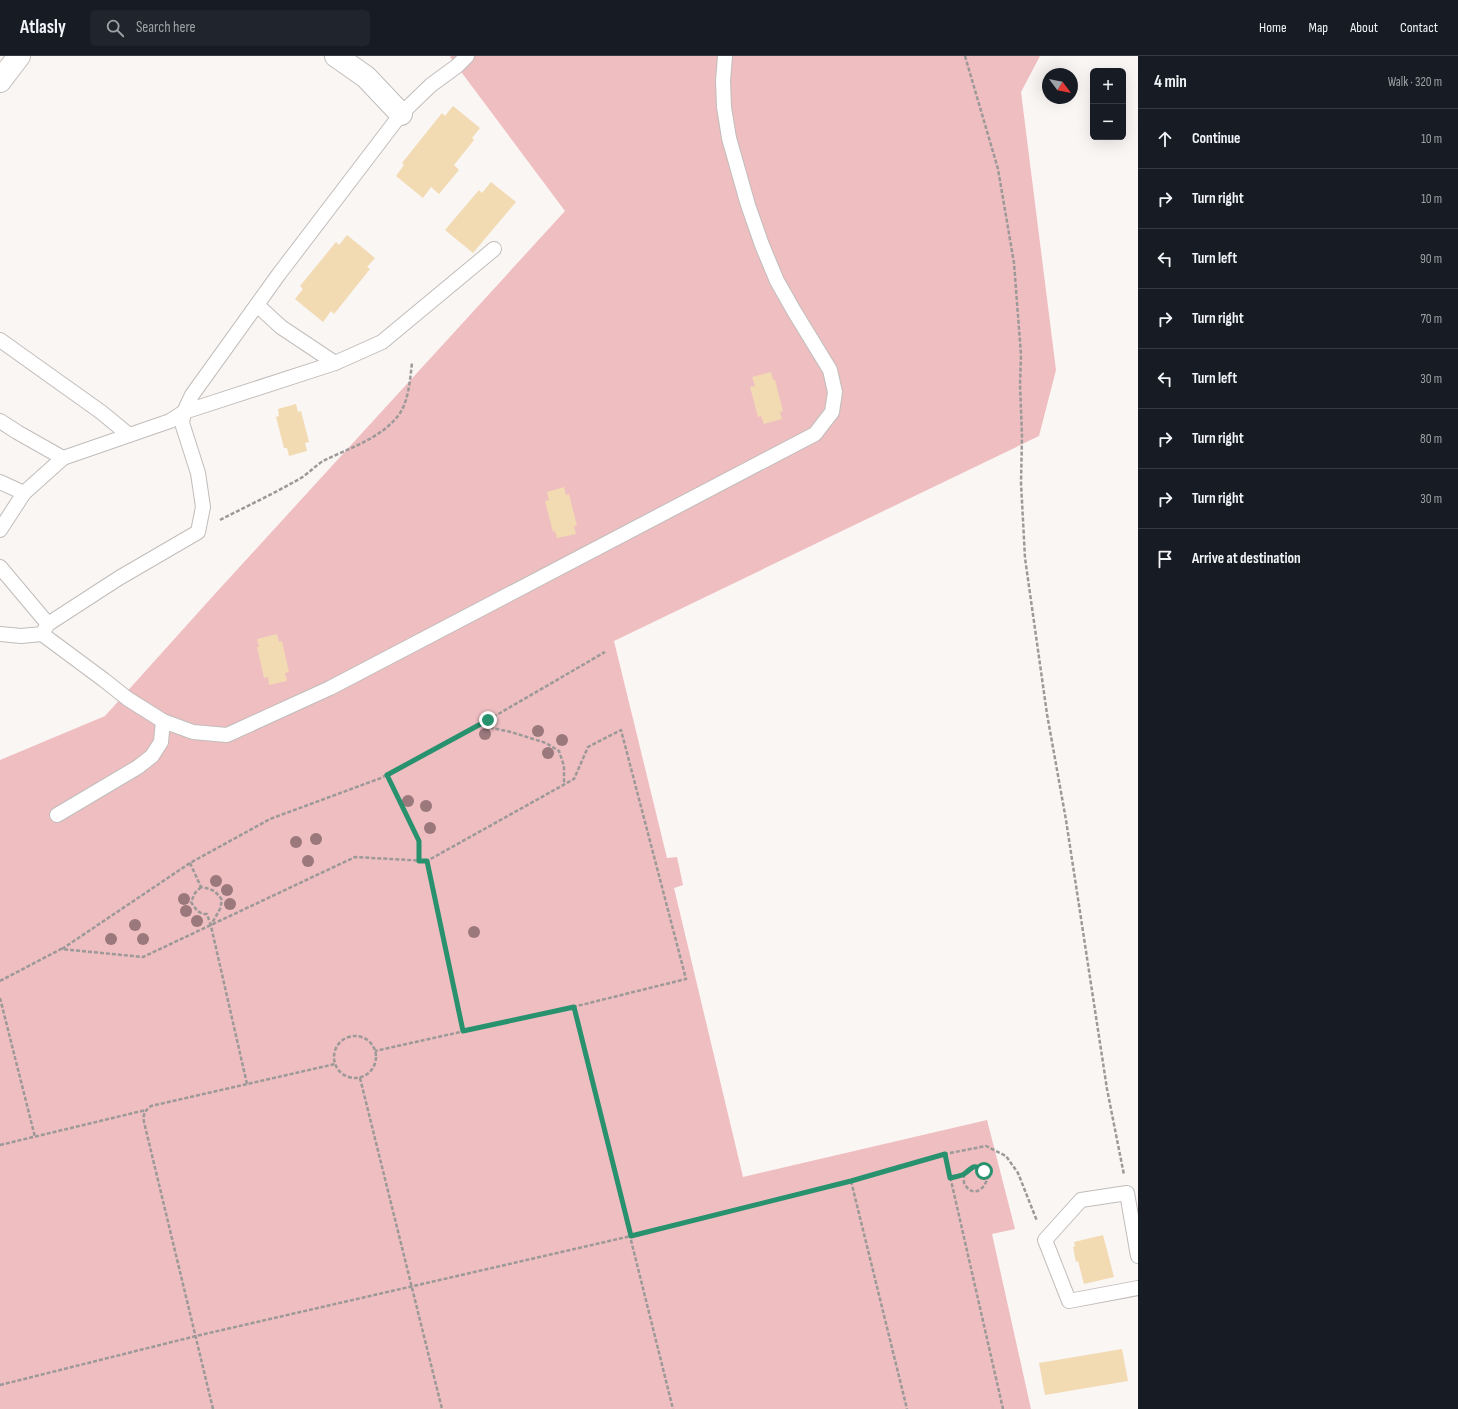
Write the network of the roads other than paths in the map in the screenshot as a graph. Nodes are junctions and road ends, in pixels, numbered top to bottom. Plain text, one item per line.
1 (19, 56) edge
2 (336, 56) edge
3 (467, 56) edge
4 (725, 56) edge
5 (0, 81) edge
6 (402, 114) junction
7 (494, 249) dead end
8 (257, 305) junction
9 (0, 340) edge
10 (335, 363) junction
11 (184, 412) junction
12 (0, 421) edge
13 (129, 435) junction
14 (63, 458) junction
15 (0, 482) edge
16 (24, 493) junction
17 (0, 530) edge
18 (0, 567) edge
19 (45, 629) junction
20 (0, 634) edge
21 (163, 721) junction
22 (57, 815) dead end
23 (1138, 1256) edge
24 (1138, 1288) edge

1 - 5 street
2 - 6 street
3 - 6 lane
4 - 21 lane
6 - 8 lane
7 - 10 lane
8 - 10 lane
8 - 11 lane
9 - 13 lane
10 - 11 lane
11 - 13 lane
11 - 19 lane
12 - 14 lane
13 - 14 lane
14 - 16 lane
15 - 16 lane
16 - 17 lane
18 - 19 lane
19 - 20 lane
19 - 21 lane
21 - 22 lane
23 - 24 lane

